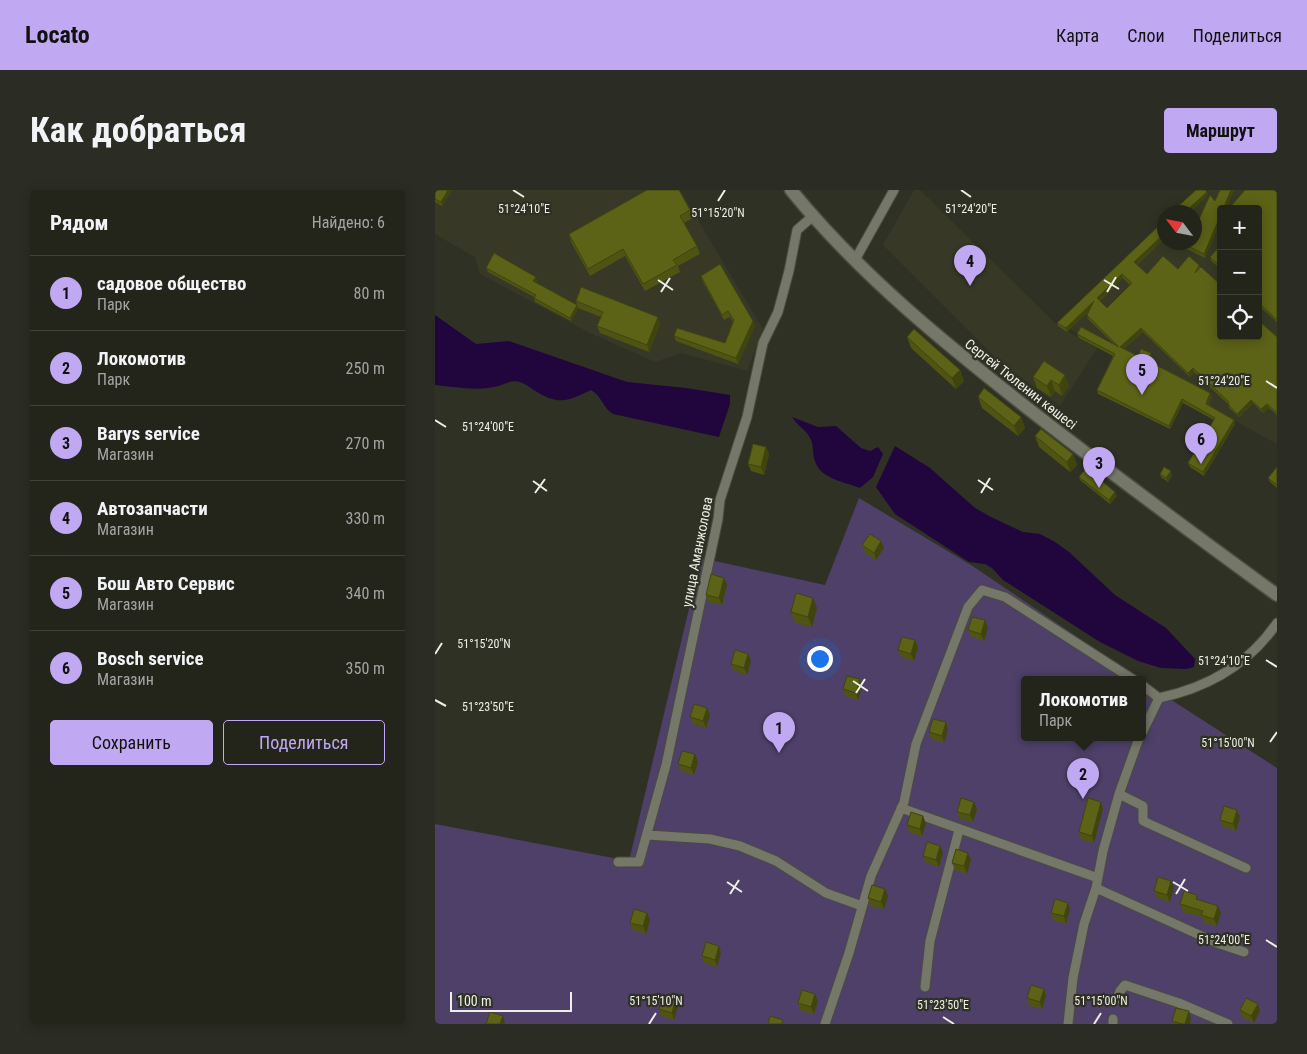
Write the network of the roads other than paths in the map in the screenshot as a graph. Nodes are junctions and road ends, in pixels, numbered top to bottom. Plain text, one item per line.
1 (791, 190) edge
2 (895, 190) edge
3 (813, 216) junction
4 (855, 260) junction
5 (1277, 595) edge
6 (1277, 623) edge
7 (1128, 676) edge
8 (1146, 689) edge
9 (1159, 698) junction
10 (1146, 725) edge
11 (1138, 741) edge
12 (1119, 794) junction
13 (901, 808) junction
14 (959, 830) junction
15 (648, 835) junction
16 (618, 862) dead end
17 (1246, 868) dead end
18 (1098, 878) junction
19 (1096, 888) junction
20 (862, 906) junction
21 (1244, 952) dead end
22 (925, 987) dead end
23 (1117, 1000) dead end
24 (825, 1024) edge
25 (1068, 1024) edge
26 (1228, 1024) edge

1 - 3 main road, Сергей Тюленин көшесі
2 - 4 street
3 - 4 main road, Сергей Тюленин көшесі
3 - 15 street, улица Аманжолова
4 - 5 main road, Сергей Тюленин көшесі
6 - 9 street
7 - 13 street
8 - 9 street
9 - 10 street
11 - 12 street
12 - 17 street
12 - 18 street
13 - 14 street
13 - 20 street
14 - 18 street
14 - 22 street
15 - 16 street, улица Аманжолова
15 - 20 street
18 - 19 street
19 - 21 street
19 - 25 street
20 - 24 street
23 - 26 street

